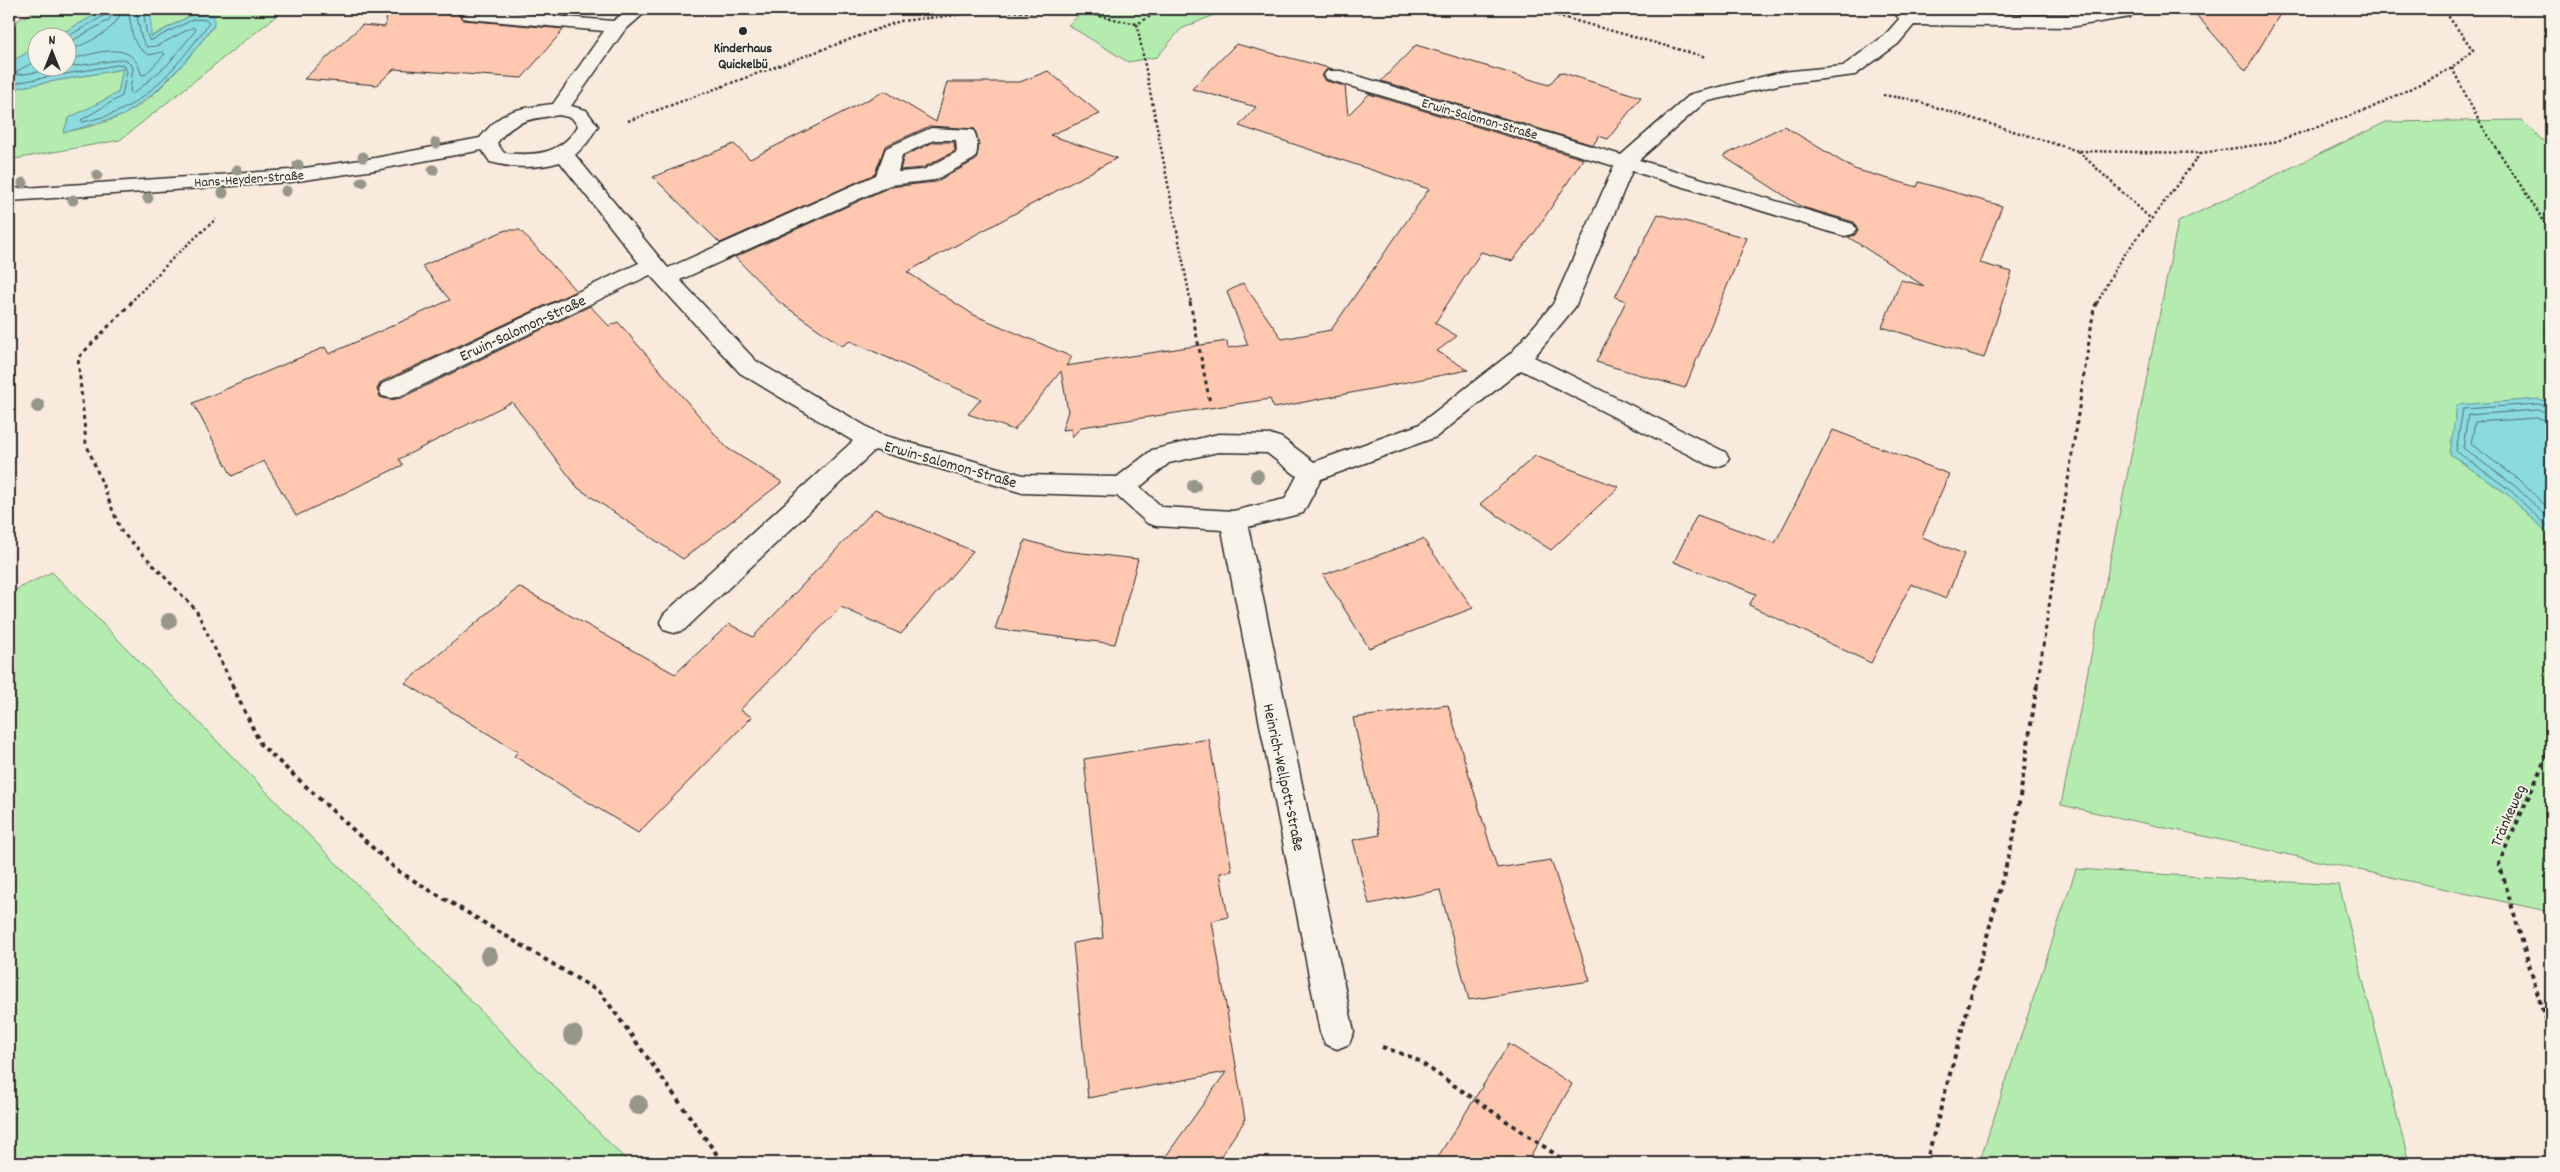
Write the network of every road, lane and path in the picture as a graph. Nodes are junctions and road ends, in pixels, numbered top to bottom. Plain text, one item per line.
1 (640, 9) edge
2 (1098, 9) edge
3 (1164, 9) edge
4 (1532, 9) edge
5 (2443, 9) edge
6 (2124, 13) dead end
7 (469, 14) dead end
8 (1090, 14) junction
9 (1905, 14) edge
10 (1137, 24) junction
11 (617, 27) junction
12 (1715, 59) dead end
13 (2452, 68) junction
14 (1334, 75) dead end
15 (1880, 94) dead end
16 (558, 109) junction
17 (588, 126) junction
18 (487, 143) junction
19 (2078, 151) junction
20 (2201, 153) junction
21 (564, 154) junction
22 (1626, 161) junction
23 (261, 179) junction
24 (886, 179) dead end
25 (9, 195) edge
26 (2150, 218) junction
27 (1845, 228) dead end
28 (2551, 232) edge
29 (659, 272) junction
30 (1519, 359) junction
31 (391, 390) dead end
32 (870, 440) junction
33 (1218, 443) junction
34 (1716, 458) dead end
35 (1310, 473) junction
36 (1123, 487) junction
37 (1233, 521) junction
38 (674, 622) dead end
39 (2551, 746) edge
40 (1337, 1032) joint
41 (2551, 1038) edge
42 (723, 1163) edge
43 (1568, 1163) edge
44 (1926, 1163) edge

1 - 11 street
2 - 8 path
3 - 10 path
4 - 12 path
5 - 13 path
6 - 9 street
7 - 11 street
8 - 10 path
8 - 17 path
9 - 22 street
10 - 33 path
11 - 16 street
13 - 20 path
13 - 28 path
14 - 22 street, Erwin-Salomon-Straße
15 - 19 path
16 - 17 street
16 - 18 street
17 - 21 street
18 - 21 street
18 - 23 street, Hans-Heyden-Straße
19 - 20 path
19 - 26 path
20 - 26 path
21 - 29 street, Erwin-Salomon-Straße
22 - 27 street, Erwin-Salomon-Straße
22 - 30 street
23 - 25 street, Hans-Heyden-Straße
23 - 42 path
24 - 29 street, Erwin-Salomon-Straße
26 - 44 path
29 - 31 street, Erwin-Salomon-Straße
29 - 32 street, Erwin-Salomon-Straße
30 - 34 street
30 - 35 street
32 - 36 street, Erwin-Salomon-Straße
32 - 38 street, Erwin-Salomon-Straße
33 - 35 street
33 - 36 street
35 - 37 street
36 - 37 street
37 - 40 street, Heinrich-Wellpott-Straße
39 - 41 path, Tränkeweg
40 - 43 path

